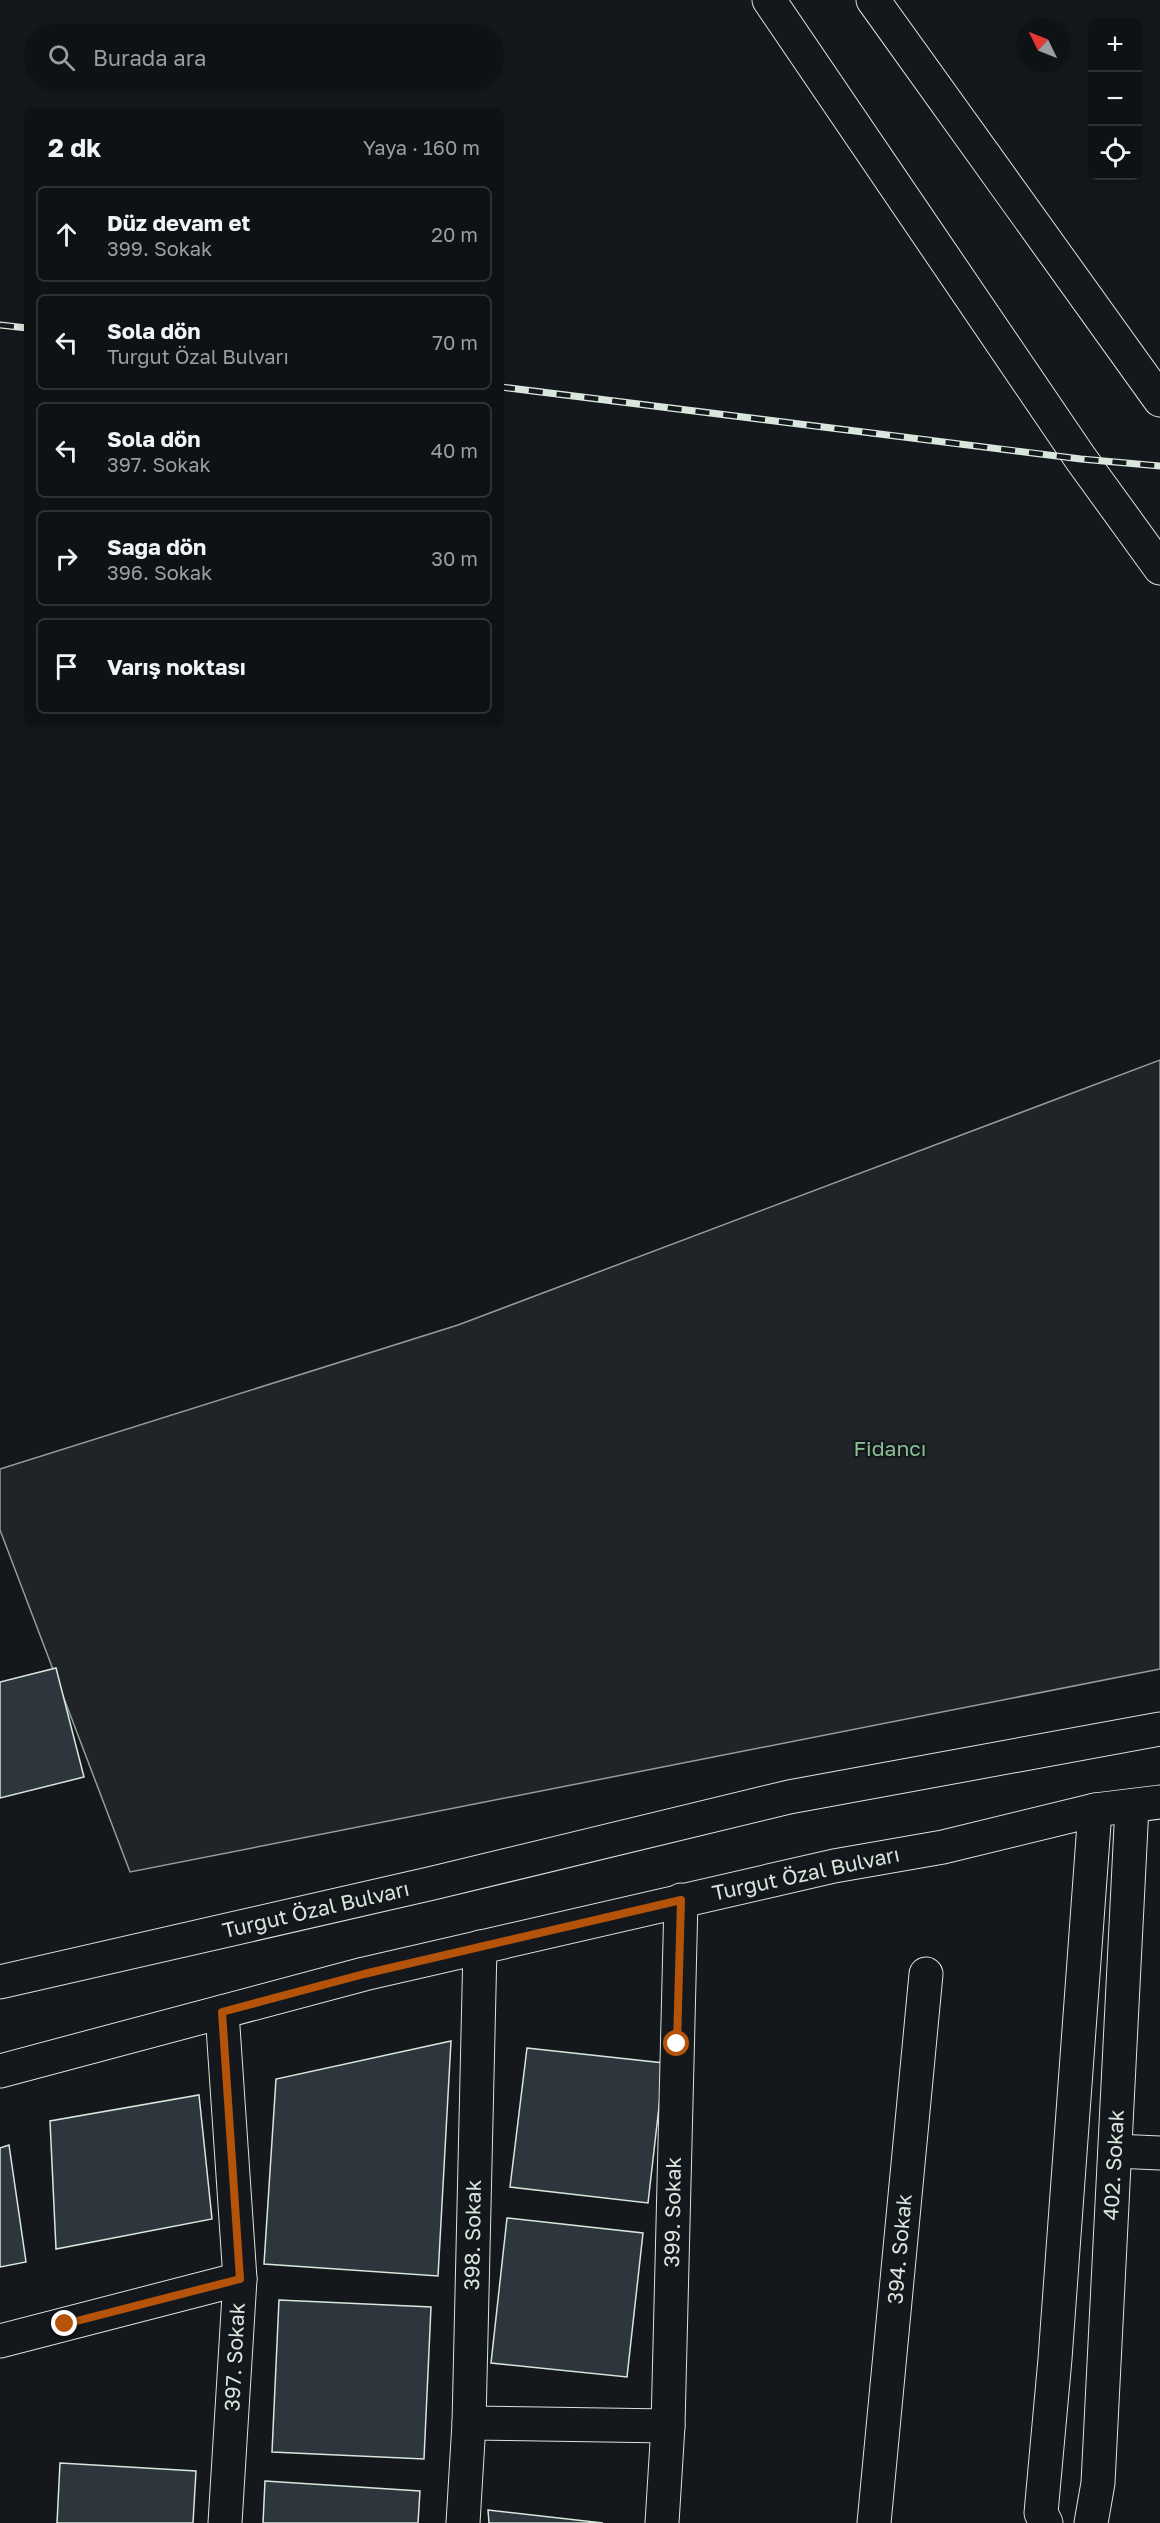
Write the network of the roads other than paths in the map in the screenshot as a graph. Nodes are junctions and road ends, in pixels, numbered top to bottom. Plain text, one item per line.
1 (769, 0) edge
2 (873, 0) edge
3 (1160, 400) edge
4 (1160, 568) edge
5 (1160, 1729) edge
6 (1146, 1804) edge
7 (1095, 1810) junction
8 (681, 1900) junction
9 (480, 1947) junction
10 (926, 1974) dead end
11 (0, 1982) edge
12 (222, 2012) junction
13 (0, 2071) edge
14 (1115, 2151) junction
15 (1160, 2153) edge
16 (240, 2279) junction
17 (0, 2341) edge
18 (469, 2423) junction
19 (668, 2426) junction
20 (225, 2523) edge
21 (463, 2523) edge
22 (662, 2523) edge
23 (874, 2523) edge
24 (1046, 2523) edge
25 (1091, 2523) edge

1 - 4 street
2 - 3 street
5 - 11 street, Turgut Özal Bulvarı
6 - 7 street, Turgut Özal Bulvarı
6 - 14 street, 402. Sokak
7 - 8 street, Turgut Özal Bulvarı
7 - 24 street
8 - 9 street, Turgut Özal Bulvarı
8 - 19 street, 399. Sokak
9 - 12 street, Turgut Özal Bulvarı
9 - 18 street, 398. Sokak
10 - 23 street, 394. Sokak
12 - 13 street, Turgut Özal Bulvarı
12 - 16 street, 397. Sokak
14 - 15 street
14 - 25 street, 402. Sokak
16 - 17 street
16 - 20 street, 397. Sokak
18 - 19 street
18 - 21 street, 398. Sokak
19 - 22 street, 399. Sokak

